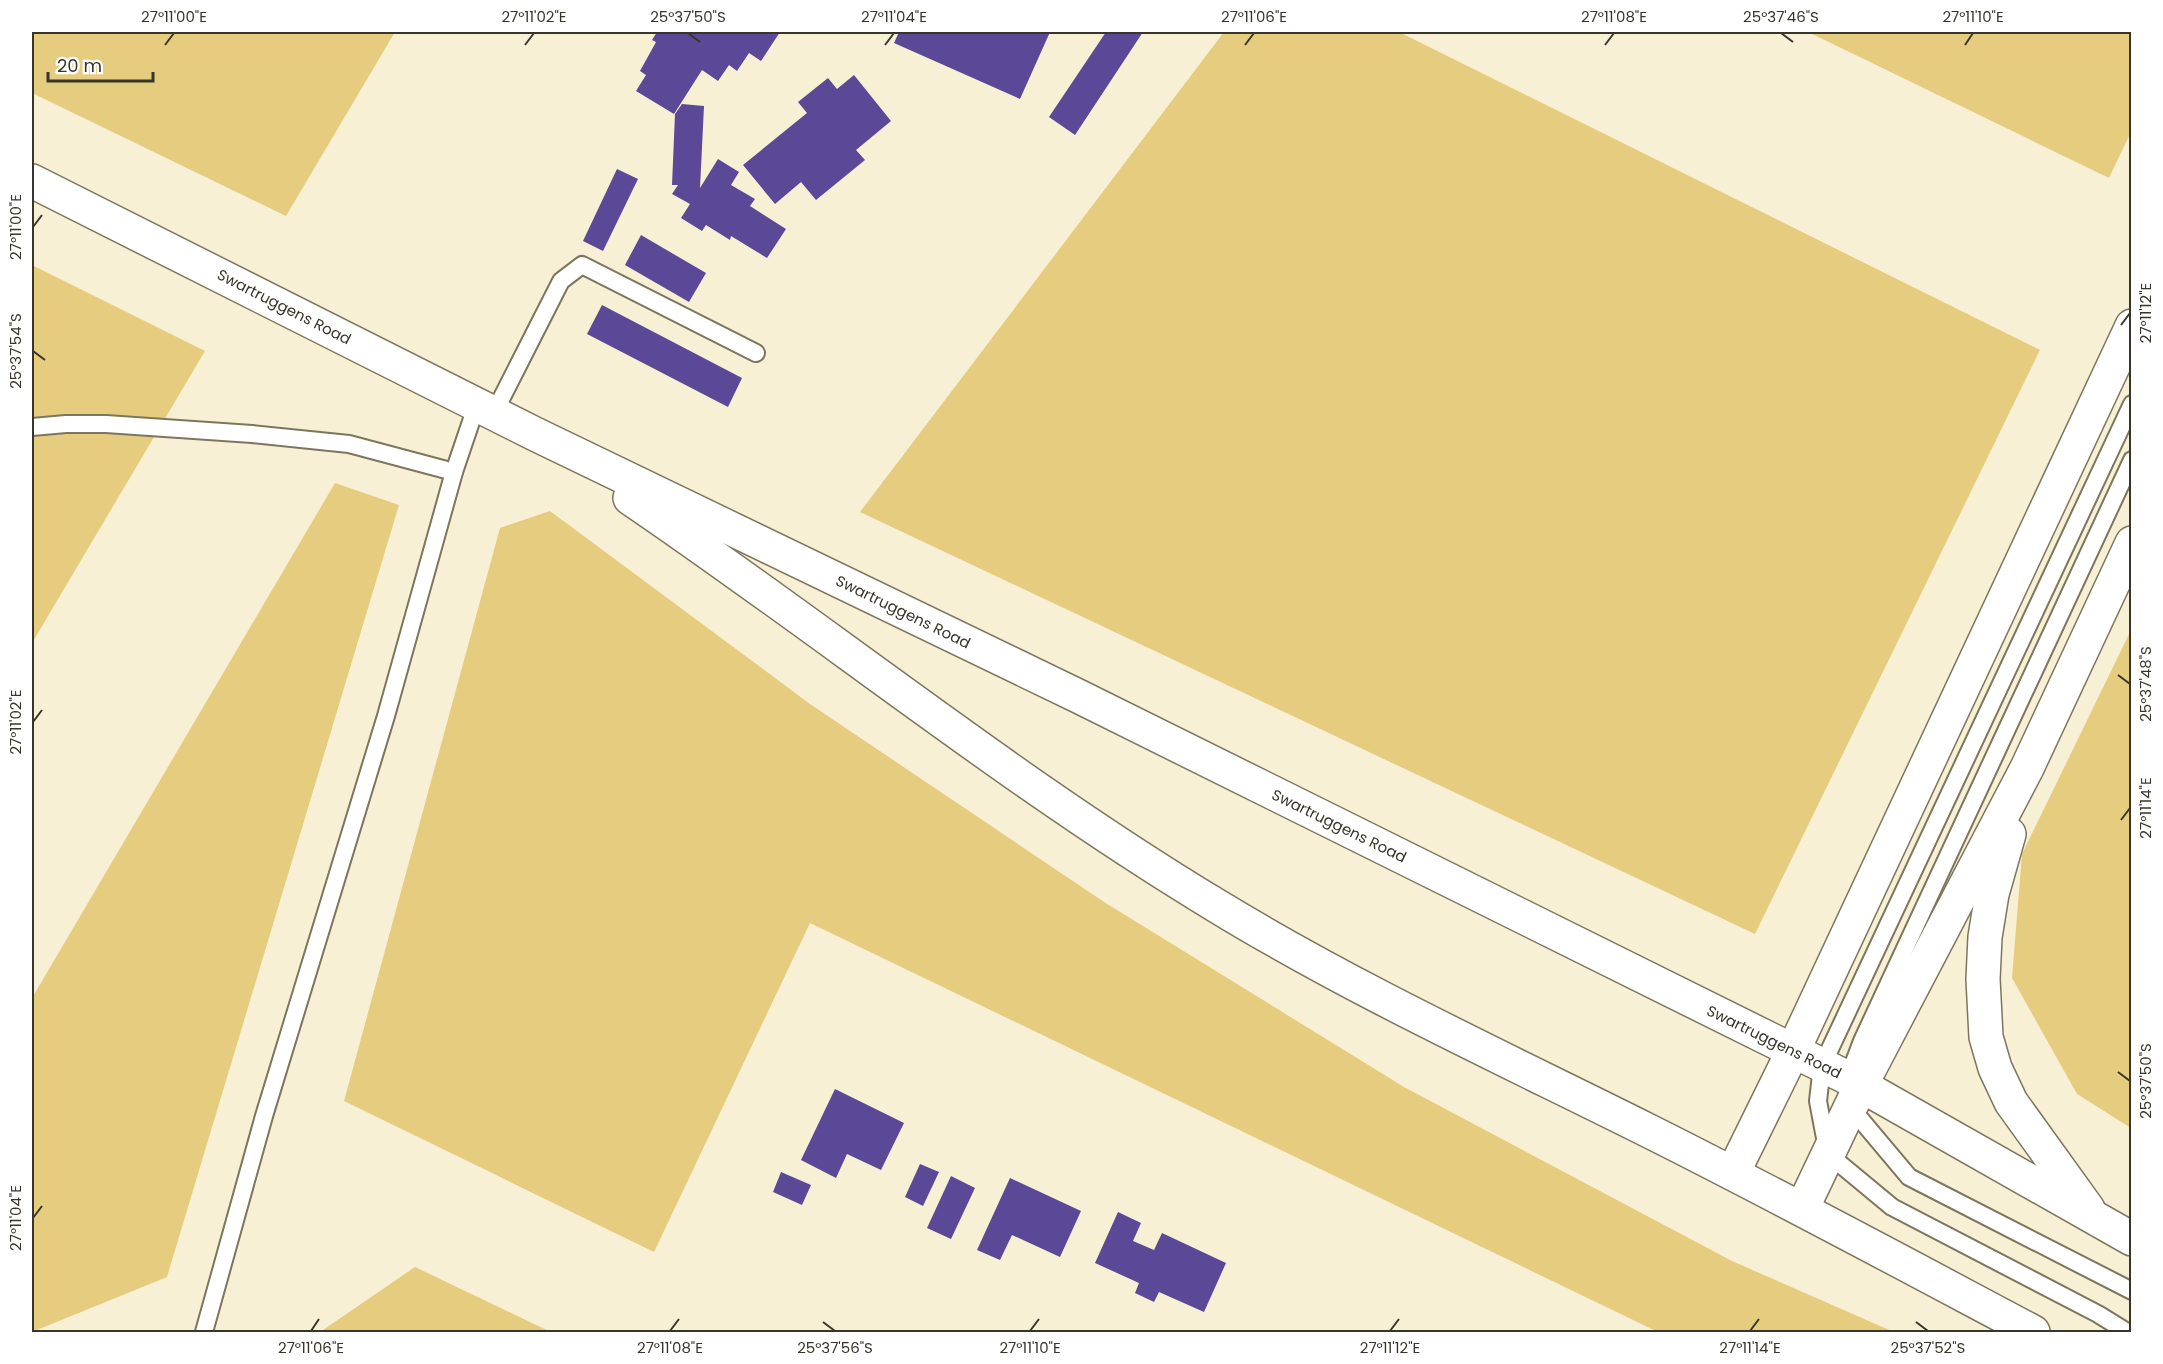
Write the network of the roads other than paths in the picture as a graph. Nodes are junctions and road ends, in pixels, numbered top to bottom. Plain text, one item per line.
1 (32, 181) edge
2 (2132, 326) edge
3 (756, 353) dead end
4 (2132, 404) edge
5 (485, 409) junction
6 (32, 427) edge
7 (535, 434) junction
8 (2132, 460) edge
9 (454, 472) junction
10 (2132, 543) edge
11 (2027, 768) junction
12 (1793, 1051) junction
13 (1845, 1084) junction
14 (1828, 1154) junction
15 (1733, 1173) junction
16 (1802, 1209) junction
17 (2094, 1218) junction
18 (2132, 1239) edge
19 (2132, 1291) edge
20 (204, 1332) edge
21 (2033, 1332) edge
22 (2127, 1332) edge

1 - 5 main road, Swartruggens Road
2 - 12 main road
3 - 5 lane
4 - 13 lane
5 - 7 main road, Swartruggens Road
5 - 9 lane
6 - 9 lane
7 - 12 main road, Swartruggens Road
7 - 15 main road, Swartruggens Road
8 - 13 lane
9 - 20 lane
10 - 11 main road
11 - 13 main road
11 - 17 main road
12 - 13 main road, Swartruggens Road
12 - 15 main road
13 - 14 main road
13 - 14 lane
13 - 17 main road, Swartruggens Road
13 - 19 lane
14 - 16 main road
14 - 22 lane
15 - 16 main road, Swartruggens Road
16 - 21 main road, Swartruggens Road
17 - 18 main road, Swartruggens Road

